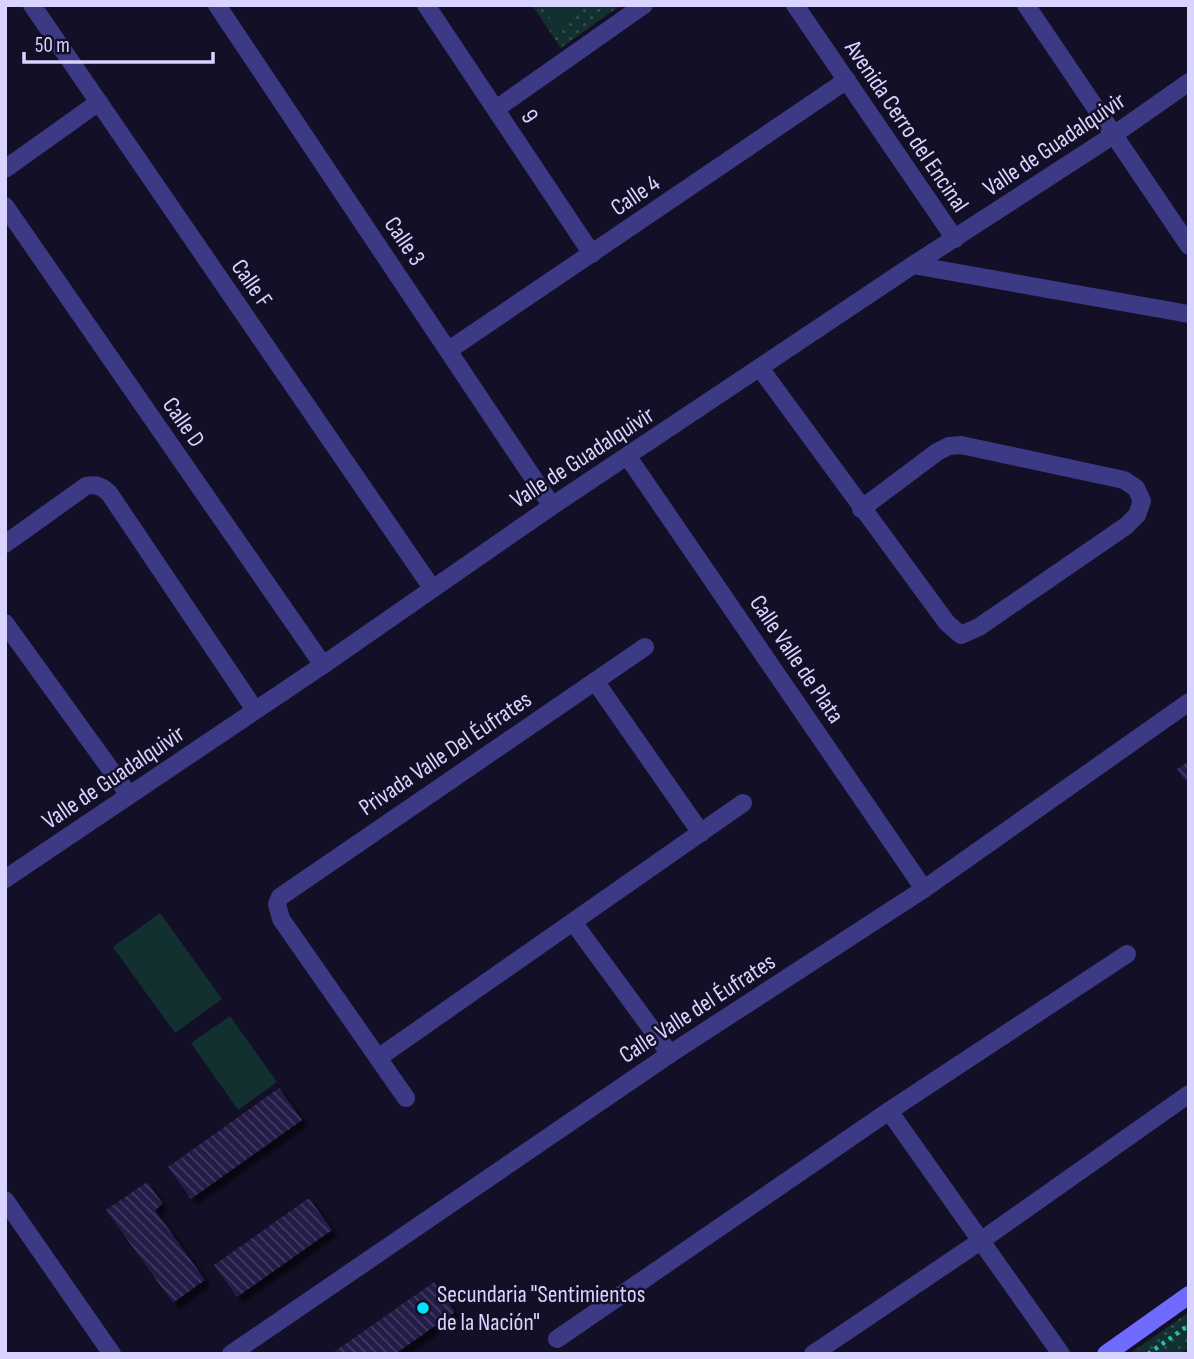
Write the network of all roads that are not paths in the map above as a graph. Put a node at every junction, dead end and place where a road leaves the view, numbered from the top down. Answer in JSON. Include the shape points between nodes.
{"nodes":[{"id":1,"x":32,"y":5,"type":"edge"},
{"id":2,"x":217,"y":5,"type":"edge"},
{"id":3,"x":426,"y":5,"type":"edge"},
{"id":4,"x":644,"y":5,"type":"edge"},
{"id":5,"x":795,"y":5,"type":"edge"},
{"id":6,"x":1026,"y":5,"type":"edge"},
{"id":7,"x":847,"y":80,"type":"junction"},
{"id":8,"x":1189,"y":82,"type":"edge"},
{"id":9,"x":99,"y":102,"type":"junction"},
{"id":10,"x":496,"y":109,"type":"junction"},
{"id":11,"x":1112,"y":136,"type":"junction"},
{"id":12,"x":5,"y":169,"type":"edge"},
{"id":13,"x":5,"y":206,"type":"edge"},
{"id":14,"x":955,"y":239,"type":"junction"},
{"id":15,"x":1189,"y":246,"type":"edge"},
{"id":16,"x":592,"y":254,"type":"junction"},
{"id":17,"x":914,"y":265,"type":"junction"},
{"id":18,"x":1189,"y":314,"type":"edge"},
{"id":19,"x":449,"y":350,"type":"junction"},
{"id":20,"x":760,"y":369,"type":"junction"},
{"id":21,"x":628,"y":457,"type":"junction"},
{"id":22,"x":552,"y":506,"type":"junction"},
{"id":23,"x":861,"y":509,"type":"junction"},
{"id":24,"x":5,"y":544,"type":"edge"},
{"id":25,"x":432,"y":588,"type":"junction"},
{"id":26,"x":5,"y":623,"type":"edge"},
{"id":27,"x":645,"y":647,"type":"dead end"},
{"id":28,"x":323,"y":665,"type":"junction"},
{"id":29,"x":595,"y":681,"type":"junction"},
{"id":30,"x":1189,"y":702,"type":"edge"},
{"id":31,"x":255,"y":710,"type":"junction"},
{"id":32,"x":129,"y":795,"type":"junction"},
{"id":33,"x":743,"y":803,"type":"dead end"},
{"id":34,"x":701,"y":833,"type":"junction"},
{"id":35,"x":5,"y":879,"type":"edge"},
{"id":36,"x":924,"y":889,"type":"junction"},
{"id":37,"x":573,"y":922,"type":"junction"},
{"id":38,"x":1127,"y":954,"type":"dead end"},
{"id":39,"x":670,"y":1054,"type":"junction"},
{"id":40,"x":378,"y":1058,"type":"junction"},
{"id":41,"x":1189,"y":1094,"type":"edge"},
{"id":42,"x":405,"y":1098,"type":"dead end"},
{"id":43,"x":889,"y":1111,"type":"junction"},
{"id":44,"x":5,"y":1200,"type":"edge"},
{"id":45,"x":982,"y":1240,"type":"junction"},
{"id":46,"x":1189,"y":1295,"type":"edge"},
{"id":47,"x":557,"y":1339,"type":"dead end"},
{"id":48,"x":112,"y":1354,"type":"edge"},
{"id":49,"x":231,"y":1354,"type":"edge"},
{"id":50,"x":813,"y":1354,"type":"edge"},
{"id":51,"x":1061,"y":1354,"type":"edge"},
{"id":52,"x":1106,"y":1354,"type":"edge"}],
"edges":[{"from":1,"to":9,"type":"street","name":"Calle F"},
{"from":2,"to":19,"type":"street","name":"Calle 3"},
{"from":3,"to":10,"type":"street","name":"9"},
{"from":4,"to":10,"type":"street"},
{"from":5,"to":7,"type":"street","name":"Avenida Cerro del Encinal"},
{"from":6,"to":11,"type":"street"},
{"from":7,"to":14,"type":"street","name":"Avenida Cerro del Encinal"},
{"from":7,"to":16,"type":"street","name":"Calle 4"},
{"from":8,"to":11,"type":"street","name":"Valle de Guadalquivir"},
{"from":9,"to":12,"type":"street"},
{"from":9,"to":25,"type":"street","name":"Calle F"},
{"from":10,"to":16,"type":"street","name":"9"},
{"from":11,"to":14,"type":"street","name":"Valle de Guadalquivir"},
{"from":11,"to":15,"type":"street"},
{"from":13,"to":28,"type":"street","name":"Calle D"},
{"from":14,"to":17,"type":"street","name":"Valle de Guadalquivir"},
{"from":16,"to":19,"type":"street","name":"Calle 4"},
{"from":17,"to":18,"type":"street"},
{"from":17,"to":20,"type":"street","name":"Valle de Guadalquivir"},
{"from":19,"to":22,"type":"street","name":"Calle 3"},
{"from":20,"to":21,"type":"street","name":"Valle de Guadalquivir"},
{"from":20,"to":23,"type":"street"},
{"from":21,"to":22,"type":"street","name":"Valle de Guadalquivir"},
{"from":21,"to":36,"type":"street","name":"Calle Valle de Plata"},
{"from":22,"to":25,"type":"street","name":"Valle de Guadalquivir"},
{"from":23,"to":23,"type":"street","via":[[947,623],[961,635],[1126,526],[1142,501],[1136,488],[1124,480],[961,445],[937,452]]},
{"from":24,"to":31,"type":"street","via":[[86,486],[95,485],[109,493]]},
{"from":25,"to":28,"type":"street","name":"Valle de Guadalquivir"},
{"from":26,"to":32,"type":"street"},
{"from":27,"to":29,"type":"street","name":"Privada Valle Del Éufrates"},
{"from":28,"to":31,"type":"street","name":"Valle de Guadalquivir"},
{"from":29,"to":34,"type":"street"},
{"from":29,"to":40,"type":"street","name":"Privada Valle Del Éufrates","via":[[286,892],[277,904],[281,919]]},
{"from":30,"to":36,"type":"street","name":"Calle Valle del Éufrates"},
{"from":31,"to":32,"type":"street","name":"Valle de Guadalquivir"},
{"from":32,"to":35,"type":"street","name":"Valle de Guadalquivir"},
{"from":33,"to":34,"type":"street"},
{"from":34,"to":37,"type":"street"},
{"from":36,"to":39,"type":"street","name":"Calle Valle del Éufrates"},
{"from":37,"to":39,"type":"street"},
{"from":37,"to":40,"type":"street"},
{"from":38,"to":43,"type":"street"},
{"from":39,"to":49,"type":"street","name":"Calle Valle del Éufrates"},
{"from":40,"to":42,"type":"street"},
{"from":41,"to":45,"type":"street"},
{"from":43,"to":45,"type":"street"},
{"from":43,"to":47,"type":"street"},
{"from":44,"to":48,"type":"street"},
{"from":45,"to":50,"type":"street"},
{"from":45,"to":51,"type":"street"},
{"from":46,"to":52,"type":"street"}]}
